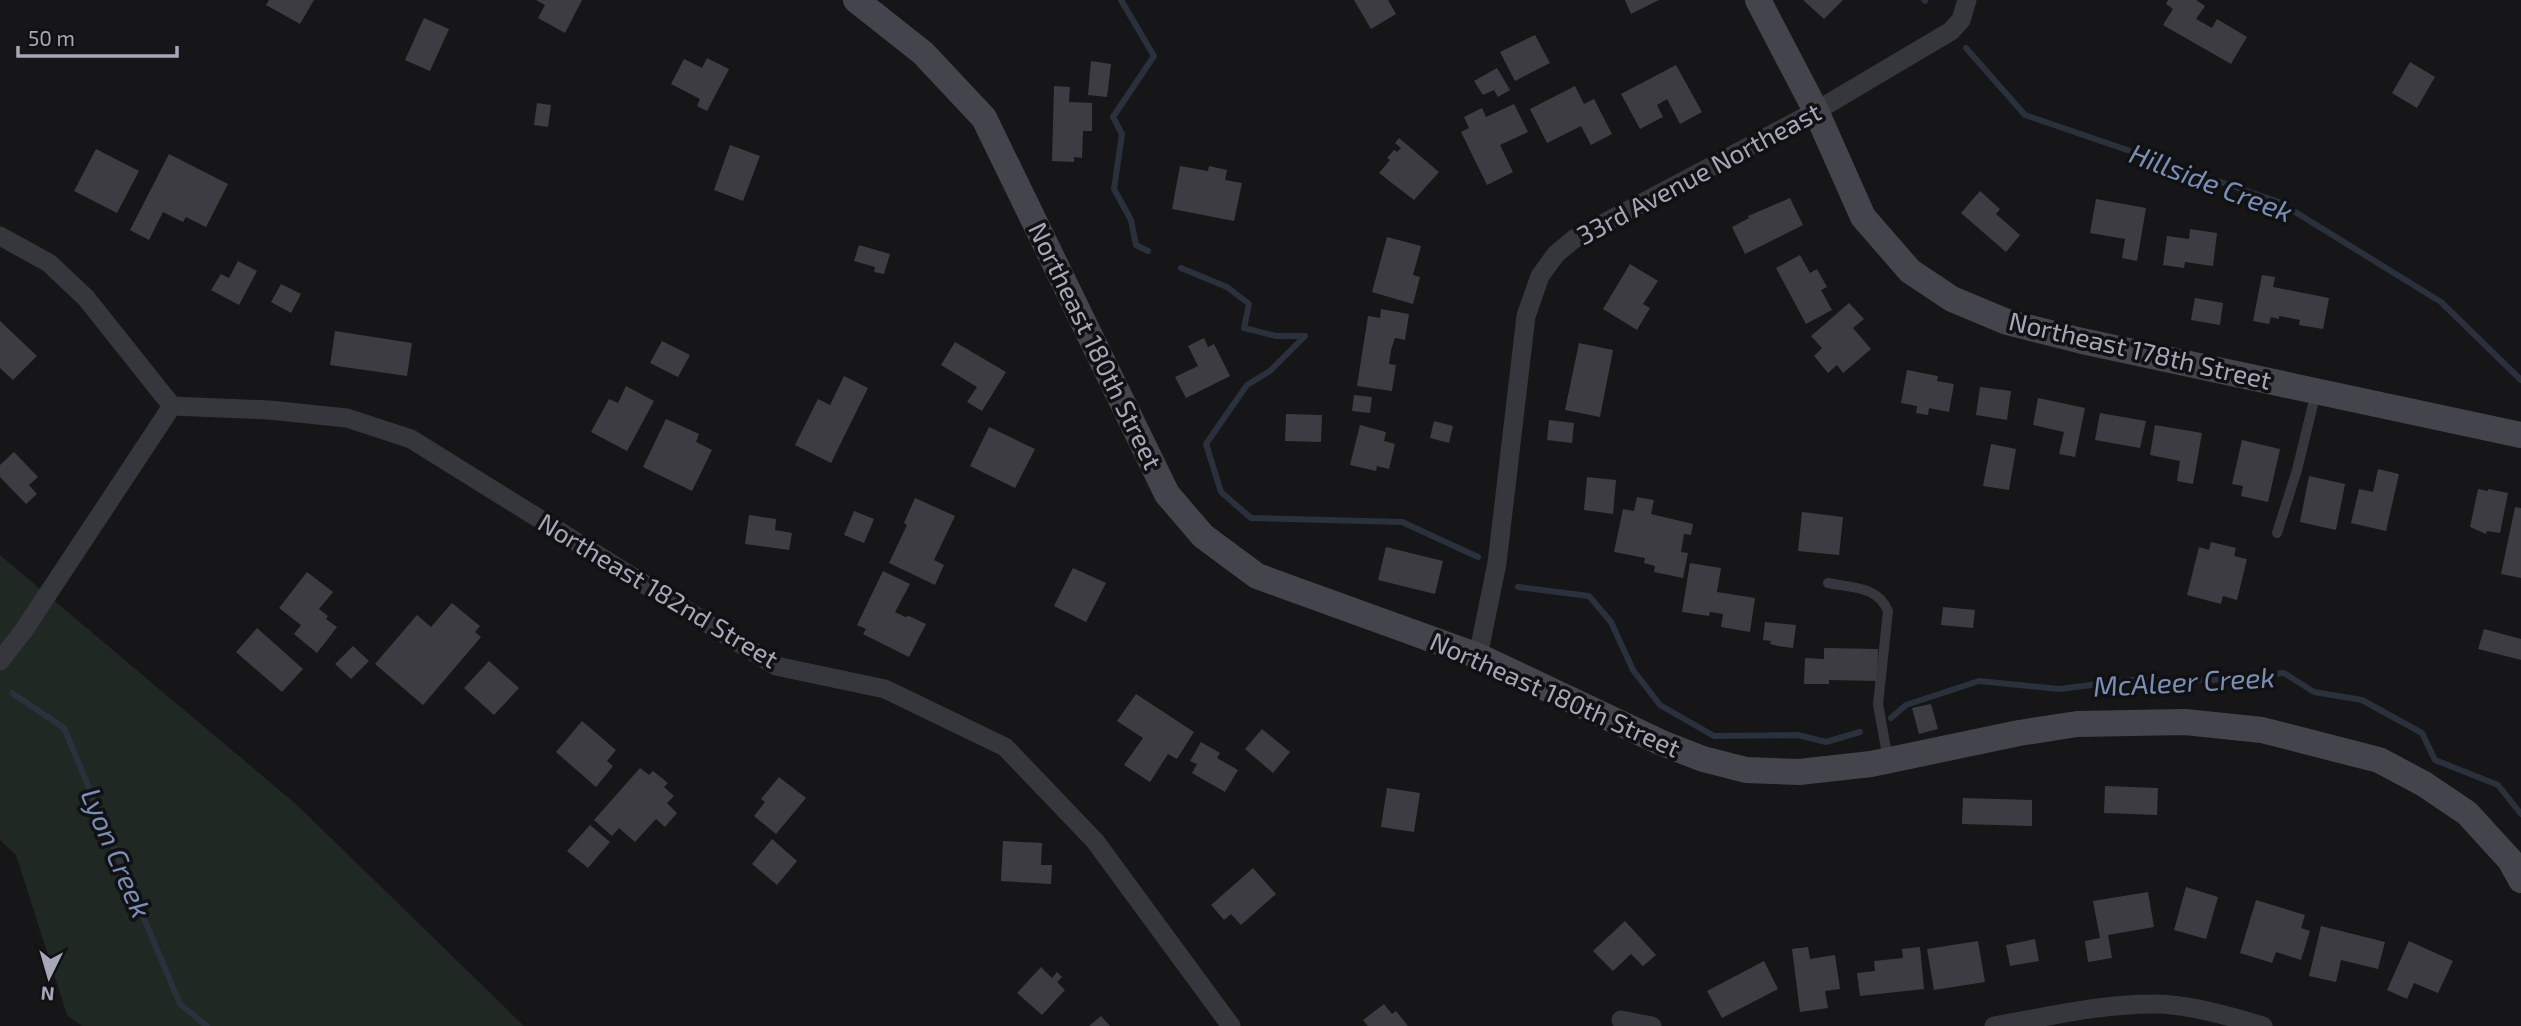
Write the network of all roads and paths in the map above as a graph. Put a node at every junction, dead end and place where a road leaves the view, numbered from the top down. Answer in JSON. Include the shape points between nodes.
{"nodes":[{"id":1,"x":856,"y":0,"type":"edge"},
{"id":2,"x":1758,"y":0,"type":"edge"},
{"id":3,"x":1967,"y":0,"type":"edge"},
{"id":4,"x":1816,"y":111,"type":"junction"},
{"id":5,"x":0,"y":236,"type":"edge"},
{"id":6,"x":2316,"y":391,"type":"junction"},
{"id":7,"x":172,"y":406,"type":"junction"},
{"id":8,"x":2521,"y":435,"type":"edge"},
{"id":9,"x":2277,"y":533,"type":"dead end"},
{"id":10,"x":1828,"y":583,"type":"dead end"},
{"id":11,"x":1478,"y":656,"type":"junction"},
{"id":12,"x":0,"y":661,"type":"edge"},
{"id":13,"x":1888,"y":761,"type":"junction"},
{"id":14,"x":2521,"y":880,"type":"edge"},
{"id":15,"x":1621,"y":1020,"type":"dead end"},
{"id":16,"x":1231,"y":1026,"type":"edge"},
{"id":17,"x":1652,"y":1026,"type":"edge"},
{"id":18,"x":1994,"y":1026,"type":"edge"},
{"id":19,"x":2263,"y":1026,"type":"edge"}],
"edges":[{"from":1,"to":11,"type":"street","name":"Northeast 180th Street","via":[[923,53],[984,118],[1167,494],[1203,536],[1257,576]]},
{"from":2,"to":4,"type":"street","name":"Northeast 178th Street"},
{"from":3,"to":4,"type":"street","name":"33rd Avenue Northeast","via":[[1961,20],[1951,31]]},
{"from":4,"to":6,"type":"street","name":"Northeast 178th Street","via":[[1863,216],[1910,271],[1952,299],[2007,322],[2069,338]]},
{"from":4,"to":11,"type":"street","name":"33rd Avenue Northeast","via":[[1574,239],[1540,276],[1526,316],[1497,563]]},
{"from":5,"to":7,"type":"street","via":[[50,262]]},
{"from":6,"to":8,"type":"street","name":"Northeast 178th Street"},
{"from":6,"to":9,"type":"lane"},
{"from":7,"to":12,"type":"street"},
{"from":7,"to":16,"type":"street","name":"Northeast 182nd Street","via":[[347,418],[411,439],[776,666],[885,689],[1005,747],[1095,841]]},
{"from":10,"to":13,"type":"lane","via":[[1875,593],[1888,611],[1878,704]]},
{"from":11,"to":13,"type":"street","name":"Northeast 180th Street","via":[[1703,760],[1746,770],[1799,772]]},
{"from":13,"to":14,"type":"street","name":"Northeast 180th Street","via":[[2077,724],[2185,722],[2262,730],[2379,760],[2424,784],[2467,813],[2510,860]]},
{"from":15,"to":17,"type":"street"},
{"from":18,"to":19,"type":"street","via":[[2155,1003],[2225,1014]]}]}
